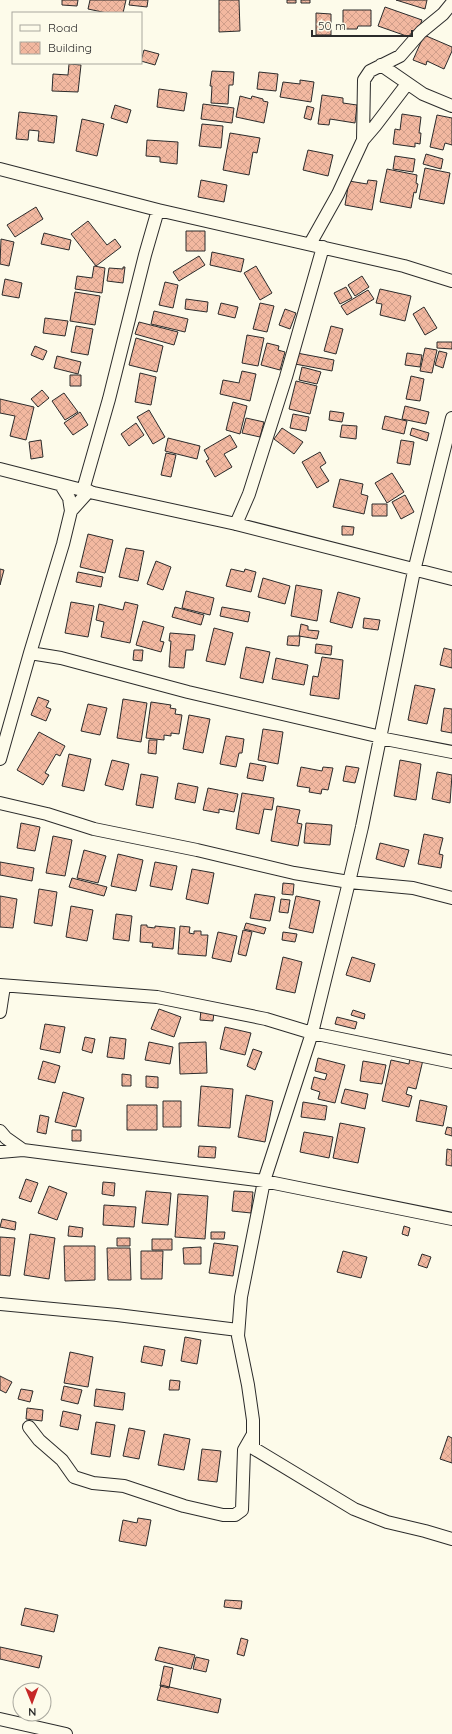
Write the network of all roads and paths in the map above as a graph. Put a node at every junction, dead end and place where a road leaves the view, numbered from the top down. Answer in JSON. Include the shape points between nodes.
{"nodes":[{"id":1,"x":452,"y":3,"type":"edge"},
{"id":2,"x":381,"y":65,"type":"junction"},
{"id":3,"x":407,"y":84,"type":"junction"},
{"id":4,"x":452,"y":106,"type":"edge"},
{"id":5,"x":363,"y":140,"type":"junction"},
{"id":6,"x":0,"y":169,"type":"edge"},
{"id":7,"x":158,"y":210,"type":"junction"},
{"id":8,"x":310,"y":244,"type":"junction"},
{"id":9,"x":323,"y":248,"type":"junction"},
{"id":10,"x":452,"y":281,"type":"edge"},
{"id":11,"x":452,"y":418,"type":"edge"},
{"id":12,"x":0,"y":469,"type":"edge"},
{"id":13,"x":62,"y":485,"type":"junction"},
{"id":14,"x":86,"y":491,"type":"junction"},
{"id":15,"x":71,"y":511,"type":"junction"},
{"id":16,"x":236,"y":524,"type":"junction"},
{"id":17,"x":414,"y":570,"type":"junction"},
{"id":18,"x":452,"y":579,"type":"edge"},
{"id":19,"x":30,"y":653,"type":"junction"},
{"id":20,"x":380,"y":737,"type":"junction"},
{"id":21,"x":452,"y":752,"type":"edge"},
{"id":22,"x":0,"y":759,"type":"edge"},
{"id":23,"x":0,"y":803,"type":"edge"},
{"id":24,"x":349,"y":882,"type":"junction"},
{"id":25,"x":452,"y":898,"type":"edge"},
{"id":26,"x":2,"y":985,"type":"edge"},
{"id":27,"x":0,"y":1012,"type":"edge"},
{"id":28,"x":312,"y":1034,"type":"junction"},
{"id":29,"x":452,"y":1062,"type":"edge"},
{"id":30,"x":0,"y":1131,"type":"edge"},
{"id":31,"x":22,"y":1150,"type":"junction"},
{"id":32,"x":0,"y":1152,"type":"edge"},
{"id":33,"x":264,"y":1181,"type":"junction"},
{"id":34,"x":452,"y":1219,"type":"edge"},
{"id":35,"x":0,"y":1304,"type":"edge"},
{"id":36,"x":238,"y":1330,"type":"junction"},
{"id":37,"x":29,"y":1427,"type":"dead end"},
{"id":38,"x":253,"y":1434,"type":"junction"},
{"id":39,"x":452,"y":1539,"type":"edge"},
{"id":40,"x":0,"y":1719,"type":"edge"},
{"id":41,"x":33,"y":1731,"type":"edge"},
{"id":42,"x":66,"y":1734,"type":"edge"}],
"edges":[{"from":1,"to":2,"type":"street","via":[[400,56]]},
{"from":2,"to":3,"type":"street"},
{"from":2,"to":5,"type":"street","via":[[370,71],[364,80]]},
{"from":3,"to":4,"type":"street"},
{"from":3,"to":5,"type":"street"},
{"from":5,"to":8,"type":"street","via":[[338,194]]},
{"from":6,"to":7,"type":"street"},
{"from":7,"to":8,"type":"street"},
{"from":7,"to":14,"type":"street"},
{"from":8,"to":9,"type":"street"},
{"from":9,"to":10,"type":"street","via":[[404,266]]},
{"from":9,"to":16,"type":"street","via":[[252,487]]},
{"from":11,"to":17,"type":"street"},
{"from":12,"to":13,"type":"street"},
{"from":13,"to":14,"type":"street"},
{"from":13,"to":15,"type":"street","via":[[69,498]]},
{"from":14,"to":15,"type":"street"},
{"from":14,"to":16,"type":"street"},
{"from":15,"to":19,"type":"street"},
{"from":16,"to":17,"type":"street"},
{"from":17,"to":18,"type":"street"},
{"from":17,"to":20,"type":"street"},
{"from":19,"to":20,"type":"street","via":[[62,658],[188,692]]},
{"from":19,"to":22,"type":"street"},
{"from":20,"to":21,"type":"street"},
{"from":20,"to":24,"type":"street"},
{"from":23,"to":24,"type":"street","via":[[94,829],[294,873]]},
{"from":24,"to":25,"type":"street","via":[[413,888]]},
{"from":24,"to":28,"type":"street"},
{"from":26,"to":27,"type":"street"},
{"from":26,"to":28,"type":"street","via":[[157,997],[251,1016]]},
{"from":28,"to":29,"type":"street"},
{"from":28,"to":33,"type":"street"},
{"from":30,"to":31,"type":"street"},
{"from":31,"to":32,"type":"street"},
{"from":31,"to":33,"type":"street"},
{"from":33,"to":34,"type":"street"},
{"from":33,"to":36,"type":"street","via":[[241,1297]]},
{"from":35,"to":36,"type":"street"},
{"from":36,"to":38,"type":"street","via":[[248,1385]]},
{"from":37,"to":38,"type":"street","via":[[39,1440],[62,1460],[74,1477],[93,1483],[124,1486],[184,1506],[223,1515],[236,1515],[242,1510],[244,1450]]},
{"from":38,"to":39,"type":"street","via":[[253,1448],[354,1509],[387,1522]]},
{"from":40,"to":41,"type":"street"},
{"from":41,"to":42,"type":"street"}]}
